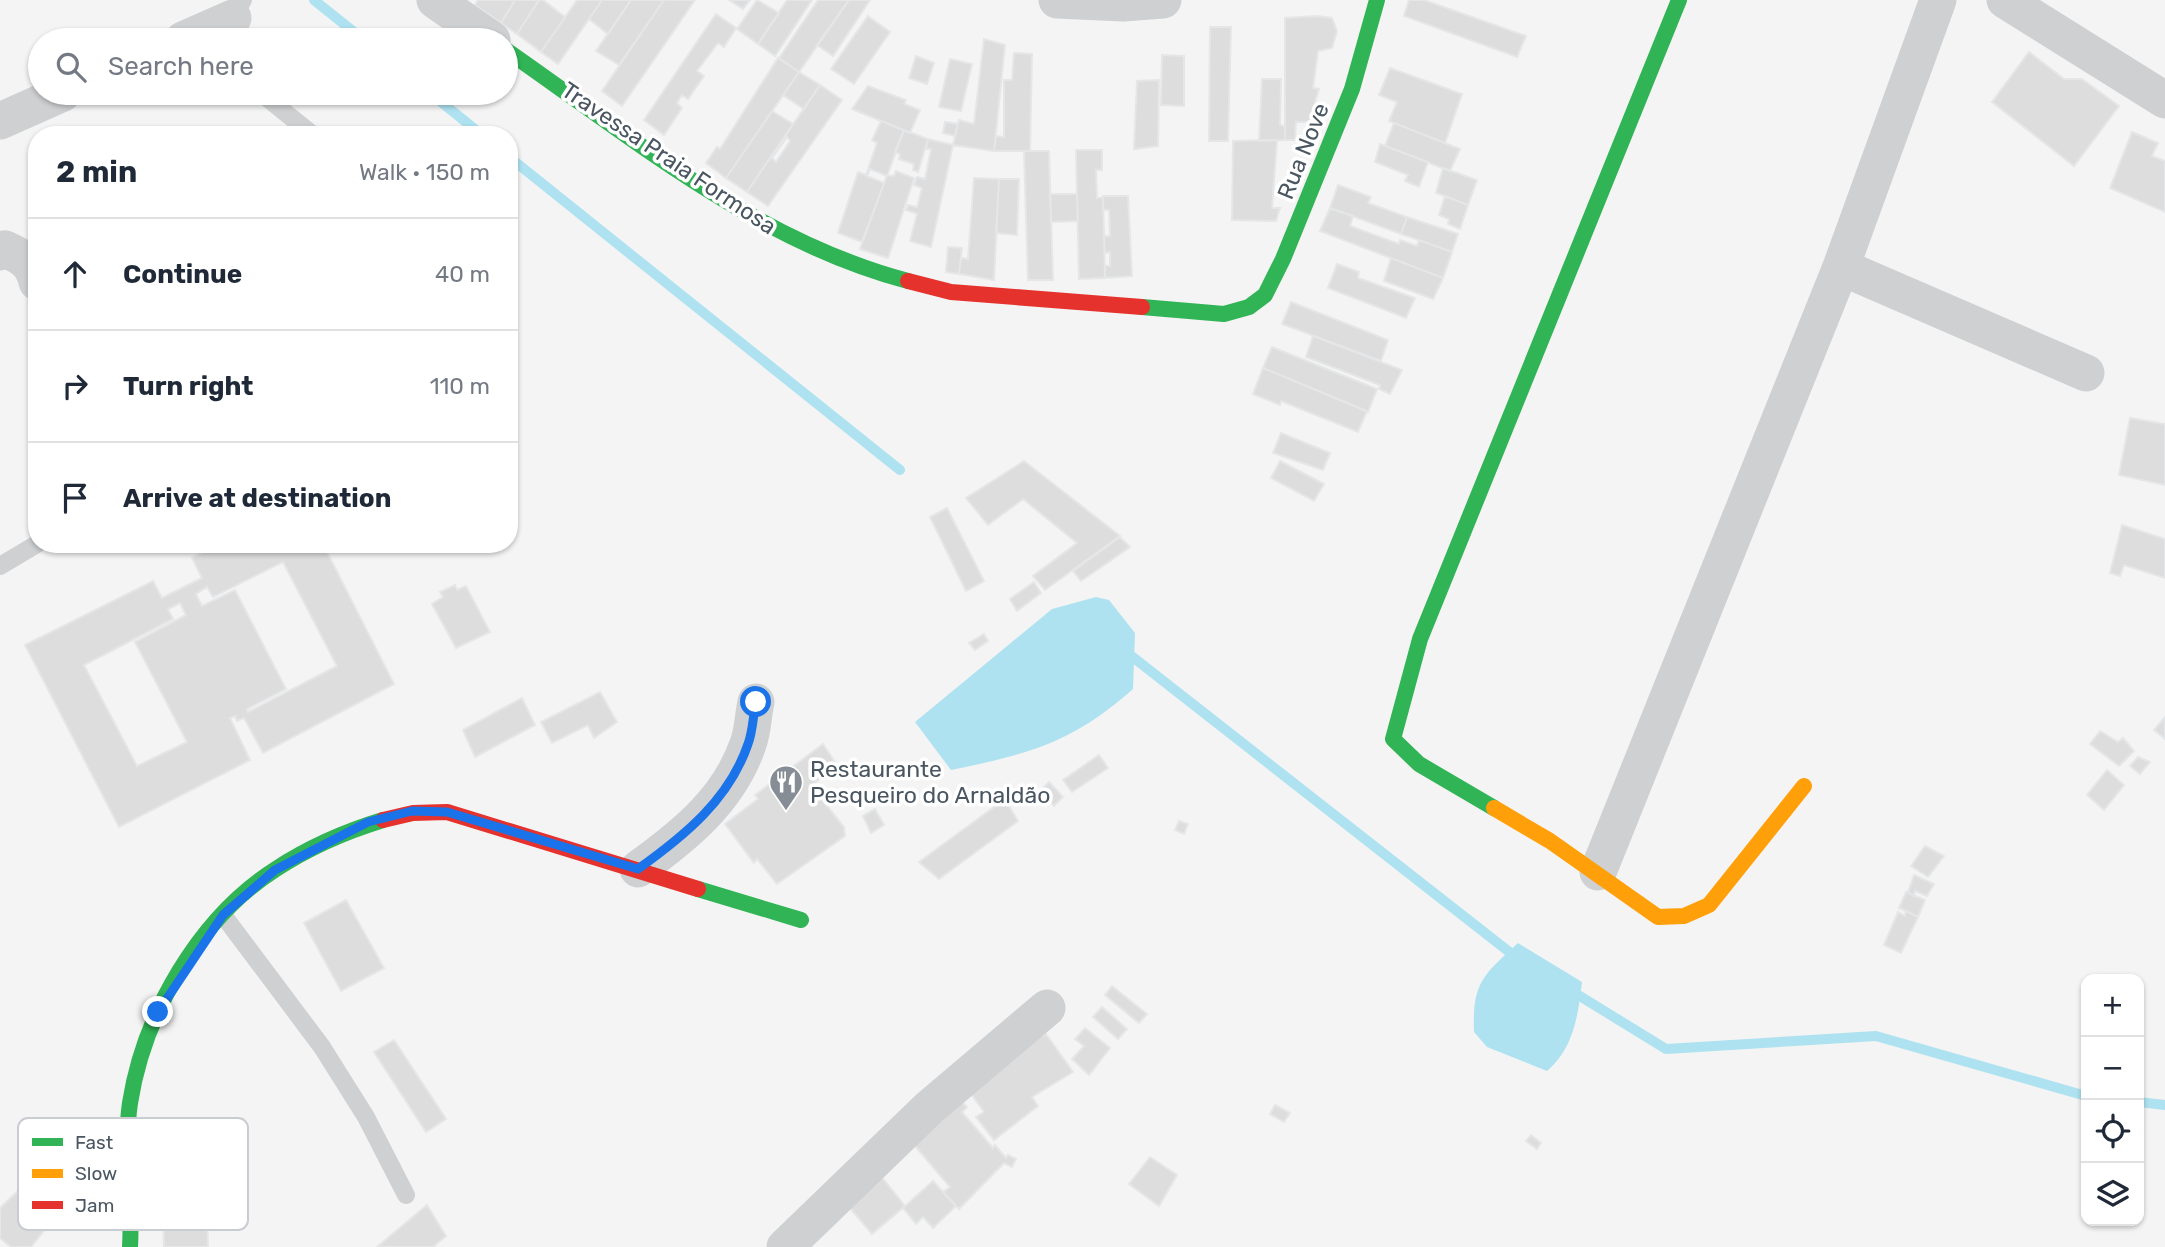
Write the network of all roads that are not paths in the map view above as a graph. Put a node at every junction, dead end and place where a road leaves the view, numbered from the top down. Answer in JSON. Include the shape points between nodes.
{"nodes":[{"id":1,"x":435,"y":0,"type":"edge"},
{"id":2,"x":1057,"y":0,"type":"edge"},
{"id":3,"x":1163,"y":0,"type":"edge"},
{"id":4,"x":1375,"y":0,"type":"edge"},
{"id":5,"x":1679,"y":0,"type":"edge"},
{"id":6,"x":1938,"y":0,"type":"edge"},
{"id":7,"x":2006,"y":0,"type":"edge"},
{"id":8,"x":235,"y":19,"type":"edge"},
{"id":9,"x":213,"y":28,"type":"edge"},
{"id":10,"x":475,"y":28,"type":"edge"},
{"id":11,"x":518,"y":58,"type":"edge"},
{"id":12,"x":2165,"y":100,"type":"edge"},
{"id":13,"x":36,"y":105,"type":"edge"},
{"id":14,"x":276,"y":105,"type":"edge"},
{"id":15,"x":0,"y":121,"type":"edge"},
{"id":16,"x":302,"y":126,"type":"edge"},
{"id":17,"x":0,"y":251,"type":"edge"},
{"id":18,"x":28,"y":262,"type":"edge"},
{"id":19,"x":1841,"y":267,"type":"junction"},
{"id":20,"x":1249,"y":307,"type":"joint"},
{"id":21,"x":2086,"y":373,"type":"dead end"},
{"id":22,"x":28,"y":549,"type":"edge"},
{"id":23,"x":0,"y":566,"type":"edge"},
{"id":24,"x":756,"y":702,"type":"dead end"},
{"id":25,"x":1804,"y":786,"type":"dead end"},
{"id":26,"x":638,"y":869,"type":"junction"},
{"id":27,"x":1598,"y":872,"type":"junction"},
{"id":28,"x":223,"y":915,"type":"junction"},
{"id":29,"x":801,"y":919,"type":"dead end"},
{"id":30,"x":1047,"y":1008,"type":"dead end"},
{"id":31,"x":130,"y":1118,"type":"edge"},
{"id":32,"x":406,"y":1195,"type":"dead end"},
{"id":33,"x":785,"y":1247,"type":"edge"}],
"edges":[{"from":1,"to":10,"type":"street"},
{"from":2,"to":3,"type":"street"},
{"from":4,"to":20,"type":"street","name":"Rua Nove","via":[[1352,89],[1283,259],[1265,295]]},
{"from":5,"to":27,"type":"street","via":[[1420,639],[1393,739],[1419,764]]},
{"from":6,"to":19,"type":"street"},
{"from":7,"to":12,"type":"street"},
{"from":8,"to":9,"type":"street"},
{"from":11,"to":20,"type":"street","name":"Travessa Praia Formosa","via":[[742,212],[803,245],[870,271],[951,292],[1224,314]]},
{"from":13,"to":15,"type":"street"},
{"from":14,"to":16,"type":"lane"},
{"from":17,"to":18,"type":"street","via":[[5,249]]},
{"from":19,"to":21,"type":"street"},
{"from":19,"to":27,"type":"street"},
{"from":22,"to":23,"type":"lane"},
{"from":24,"to":26,"type":"street","via":[[748,743],[733,777],[707,812]]},
{"from":25,"to":27,"type":"street","via":[[1709,905],[1684,916],[1658,917]]},
{"from":26,"to":28,"type":"street","via":[[447,812],[412,811],[368,822],[275,870]]},
{"from":26,"to":29,"type":"street"},
{"from":28,"to":31,"type":"street","via":[[158,1012],[142,1052]]},
{"from":28,"to":32,"type":"lane","via":[[322,1046]]},
{"from":30,"to":33,"type":"street","via":[[929,1108]]}]}
